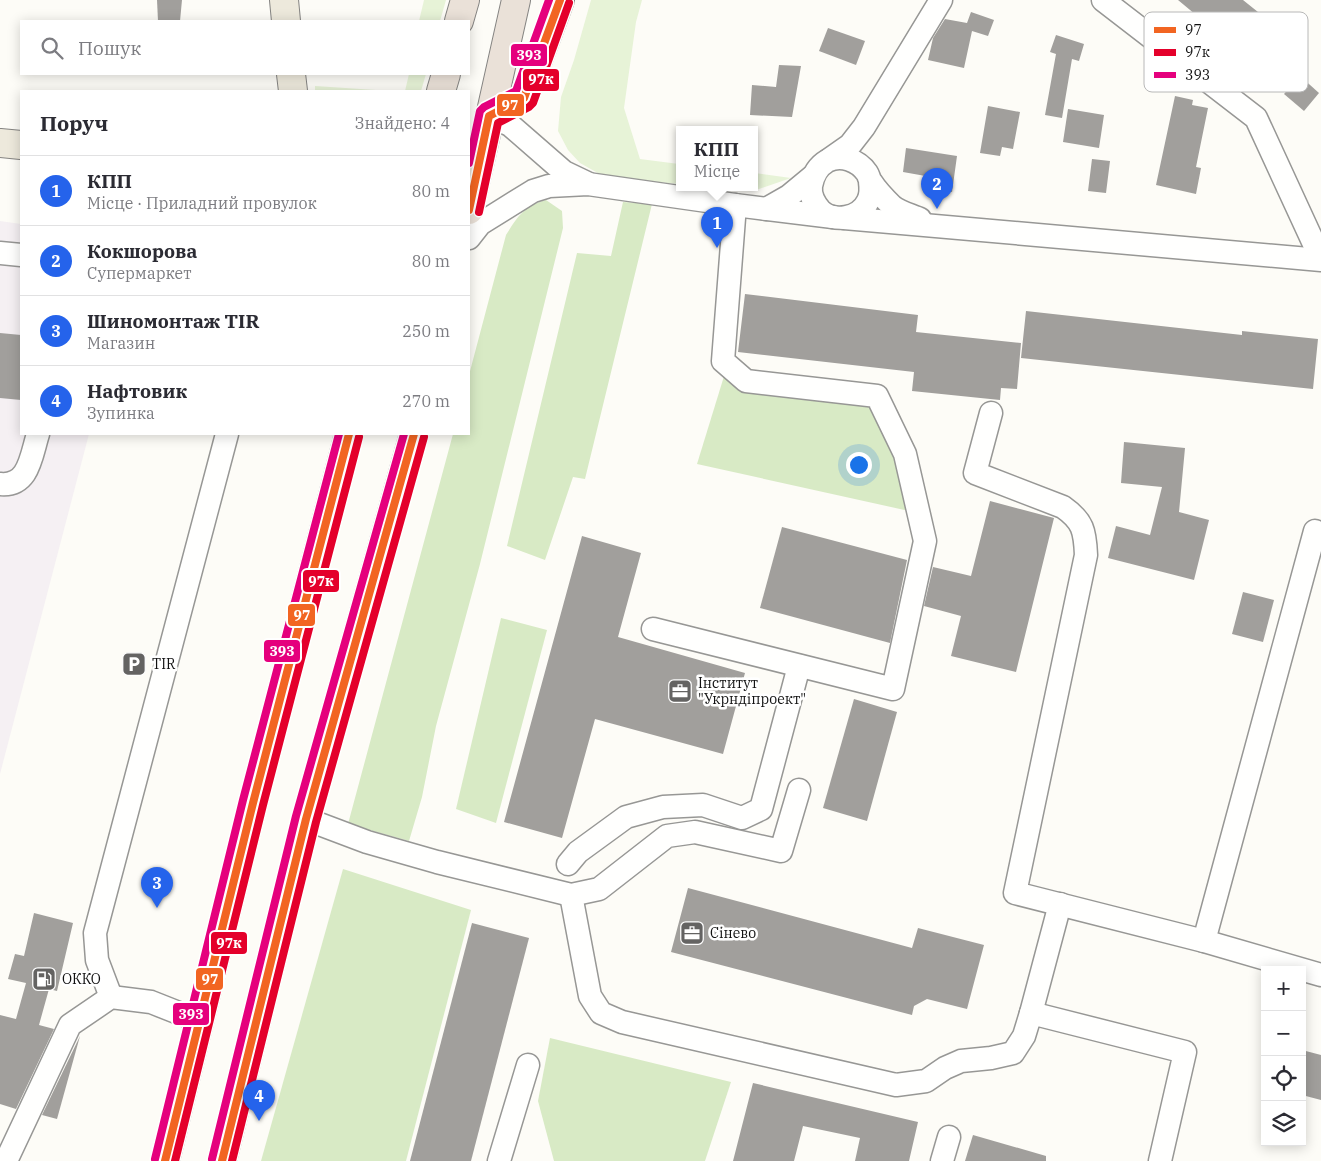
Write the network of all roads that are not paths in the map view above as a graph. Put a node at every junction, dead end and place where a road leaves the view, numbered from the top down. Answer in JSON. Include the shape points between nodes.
{"nodes":[{"id":1,"x":284,"y":0,"type":"edge"},
{"id":2,"x":465,"y":0,"type":"edge"},
{"id":3,"x":516,"y":0,"type":"edge"},
{"id":4,"x":560,"y":0,"type":"edge"},
{"id":5,"x":941,"y":0,"type":"edge"},
{"id":6,"x":1103,"y":0,"type":"edge"},
{"id":7,"x":286,"y":20,"type":"edge"},
{"id":8,"x":460,"y":20,"type":"edge"},
{"id":9,"x":1144,"y":32,"type":"edge"},
{"id":10,"x":291,"y":75,"type":"edge"},
{"id":11,"x":446,"y":75,"type":"edge"},
{"id":12,"x":293,"y":90,"type":"edge"},
{"id":13,"x":441,"y":90,"type":"edge"},
{"id":14,"x":1222,"y":92,"type":"edge"},
{"id":15,"x":489,"y":116,"type":"junction"},
{"id":16,"x":864,"y":127,"type":"junction"},
{"id":17,"x":0,"y":143,"type":"edge"},
{"id":18,"x":20,"y":145,"type":"edge"},
{"id":19,"x":830,"y":160,"type":"junction"},
{"id":20,"x":812,"y":177,"type":"junction"},
{"id":21,"x":869,"y":178,"type":"junction"},
{"id":22,"x":588,"y":184,"type":"junction"},
{"id":23,"x":470,"y":205,"type":"edge"},
{"id":24,"x":735,"y":206,"type":"junction"},
{"id":25,"x":766,"y":209,"type":"junction"},
{"id":26,"x":838,"y":218,"type":"junction"},
{"id":27,"x":934,"y":226,"type":"junction"},
{"id":28,"x":470,"y":237,"type":"edge"},
{"id":29,"x":0,"y":253,"type":"edge"},
{"id":30,"x":20,"y":255,"type":"edge"},
{"id":31,"x":1321,"y":259,"type":"edge"},
{"id":32,"x":991,"y":413,"type":"dead end"},
{"id":33,"x":38,"y":435,"type":"edge"},
{"id":34,"x":227,"y":435,"type":"edge"},
{"id":35,"x":349,"y":435,"type":"edge"},
{"id":36,"x":414,"y":435,"type":"edge"},
{"id":37,"x":0,"y":484,"type":"edge"},
{"id":38,"x":1315,"y":531,"type":"dead end"},
{"id":39,"x":653,"y":629,"type":"dead end"},
{"id":40,"x":799,"y":666,"type":"junction"},
{"id":41,"x":799,"y":790,"type":"dead end"},
{"id":42,"x":306,"y":819,"type":"junction"},
{"id":43,"x":568,"y":864,"type":"dead end"},
{"id":44,"x":571,"y":895,"type":"junction"},
{"id":45,"x":1060,"y":904,"type":"junction"},
{"id":46,"x":1204,"y":942,"type":"junction"},
{"id":47,"x":1321,"y":975,"type":"edge"},
{"id":48,"x":111,"y":998,"type":"junction"},
{"id":49,"x":1031,"y":1013,"type":"junction"},
{"id":50,"x":199,"y":1021,"type":"junction"},
{"id":51,"x":528,"y":1065,"type":"dead end"},
{"id":52,"x":948,"y":1136,"type":"dead end"},
{"id":53,"x":6,"y":1161,"type":"edge"},
{"id":54,"x":165,"y":1161,"type":"edge"},
{"id":55,"x":222,"y":1161,"type":"edge"},
{"id":56,"x":499,"y":1161,"type":"edge"},
{"id":57,"x":942,"y":1161,"type":"edge"},
{"id":58,"x":1160,"y":1161,"type":"edge"}],
"edges":[{"from":1,"to":7,"type":"main road"},
{"from":2,"to":8,"type":"highway"},
{"from":3,"to":15,"type":"highway"},
{"from":4,"to":15,"type":"main road","via":[[524,98]]},
{"from":5,"to":16,"type":"street"},
{"from":6,"to":9,"type":"street"},
{"from":10,"to":12,"type":"main road"},
{"from":11,"to":13,"type":"highway"},
{"from":14,"to":31,"type":"street","via":[[1256,118]]},
{"from":15,"to":22,"type":"street","via":[[510,125],[564,172]]},
{"from":15,"to":23,"type":"highway"},
{"from":16,"to":19,"type":"street","via":[[850,145]]},
{"from":16,"to":21,"type":"street","via":[[862,150]]},
{"from":17,"to":18,"type":"main road"},
{"from":19,"to":20,"type":"street"},
{"from":19,"to":21,"type":"street","via":[[845,158],[858,163]]},
{"from":20,"to":25,"type":"street"},
{"from":20,"to":26,"type":"street","via":[[814,201],[822,211]]},
{"from":21,"to":26,"type":"street","via":[[871,192],[865,206],[854,216]]},
{"from":21,"to":27,"type":"street","via":[[894,207]]},
{"from":22,"to":24,"type":"street"},
{"from":22,"to":28,"type":"street","via":[[549,186],[533,191],[480,224]]},
{"from":24,"to":25,"type":"street"},
{"from":24,"to":40,"type":"street","via":[[723,361],[746,381],[877,396],[905,454],[925,541],[893,689]]},
{"from":25,"to":26,"type":"street"},
{"from":26,"to":27,"type":"street"},
{"from":27,"to":31,"type":"street"},
{"from":29,"to":30,"type":"street"},
{"from":32,"to":45,"type":"street","via":[[975,473],[1063,507],[1082,525],[1086,538],[1086,555],[1016,893]]},
{"from":33,"to":37,"type":"street","via":[[22,479],[9,485]]},
{"from":34,"to":48,"type":"street","via":[[95,933],[97,960]]},
{"from":35,"to":50,"type":"highway"},
{"from":36,"to":42,"type":"highway"},
{"from":38,"to":46,"type":"street"},
{"from":39,"to":40,"type":"street"},
{"from":40,"to":43,"type":"street","via":[[761,809],[742,818],[703,805],[663,806],[626,817],[578,852]]},
{"from":41,"to":44,"type":"street","via":[[782,851],[695,832],[667,836],[599,889]]},
{"from":42,"to":44,"type":"street","via":[[367,842],[429,860]]},
{"from":42,"to":55,"type":"highway"},
{"from":44,"to":49,"type":"street","via":[[590,996],[601,1013],[622,1022],[896,1085],[926,1081],[961,1061],[1013,1053],[1024,1036]]},
{"from":45,"to":46,"type":"street"},
{"from":45,"to":49,"type":"street"},
{"from":46,"to":47,"type":"street"},
{"from":48,"to":50,"type":"street","via":[[151,1002]]},
{"from":48,"to":53,"type":"street","via":[[70,1025]]},
{"from":49,"to":58,"type":"street","via":[[1185,1052]]},
{"from":50,"to":54,"type":"highway"},
{"from":51,"to":56,"type":"street"},
{"from":52,"to":57,"type":"street"}]}
